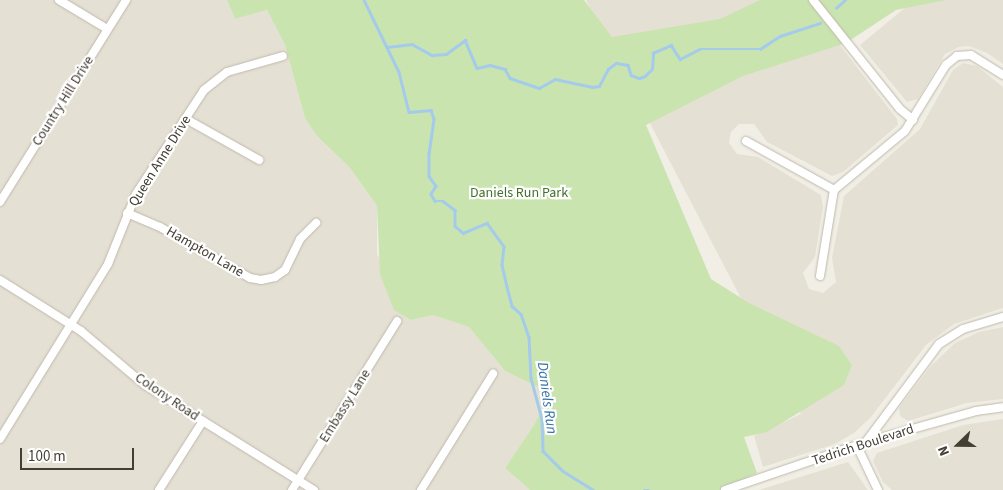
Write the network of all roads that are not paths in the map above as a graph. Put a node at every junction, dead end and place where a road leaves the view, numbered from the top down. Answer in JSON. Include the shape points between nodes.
{"nodes":[{"id":1,"x":59,"y":0,"type":"edge"},
{"id":2,"x":126,"y":0,"type":"edge"},
{"id":3,"x":813,"y":0,"type":"edge"},
{"id":4,"x":107,"y":29,"type":"junction"},
{"id":5,"x":283,"y":56,"type":"dead end"},
{"id":6,"x":1003,"y":76,"type":"edge"},
{"id":7,"x":186,"y":119,"type":"junction"},
{"id":8,"x":913,"y":120,"type":"junction"},
{"id":9,"x":746,"y":142,"type":"dead end"},
{"id":10,"x":259,"y":160,"type":"dead end"},
{"id":11,"x":834,"y":190,"type":"junction"},
{"id":12,"x":0,"y":202,"type":"edge"},
{"id":13,"x":127,"y":213,"type":"junction"},
{"id":14,"x":316,"y":223,"type":"dead end"},
{"id":15,"x":820,"y":276,"type":"dead end"},
{"id":16,"x":0,"y":280,"type":"edge"},
{"id":17,"x":1003,"y":317,"type":"edge"},
{"id":18,"x":397,"y":321,"type":"dead end"},
{"id":19,"x":71,"y":325,"type":"junction"},
{"id":20,"x":493,"y":374,"type":"dead end"},
{"id":21,"x":1003,"y":407,"type":"edge"},
{"id":22,"x":202,"y":421,"type":"junction"},
{"id":23,"x":0,"y":439,"type":"edge"},
{"id":24,"x":866,"y":442,"type":"junction"},
{"id":25,"x":858,"y":446,"type":"junction"},
{"id":26,"x":298,"y":480,"type":"junction"},
{"id":27,"x":159,"y":490,"type":"edge"},
{"id":28,"x":292,"y":490,"type":"edge"},
{"id":29,"x":314,"y":490,"type":"edge"},
{"id":30,"x":421,"y":490,"type":"edge"},
{"id":31,"x":725,"y":490,"type":"edge"},
{"id":32,"x":878,"y":490,"type":"edge"}],
"edges":[{"from":1,"to":4,"type":"street"},
{"from":2,"to":4,"type":"street","name":"Country Hill Drive"},
{"from":3,"to":8,"type":"street","via":[[900,109]]},
{"from":4,"to":12,"type":"street","name":"Country Hill Drive"},
{"from":5,"to":7,"type":"street","name":"Queen Anne Drive","via":[[219,77],[204,90]]},
{"from":6,"to":8,"type":"street","via":[[979,57],[957,56],[946,65]]},
{"from":7,"to":10,"type":"street"},
{"from":7,"to":13,"type":"street","name":"Queen Anne Drive","via":[[140,187]]},
{"from":8,"to":11,"type":"street","via":[[890,144]]},
{"from":9,"to":11,"type":"street"},
{"from":11,"to":15,"type":"street"},
{"from":13,"to":14,"type":"street","name":"Hampton Lane","via":[[160,227],[250,278],[261,280],[275,277],[285,270],[300,239]]},
{"from":13,"to":19,"type":"street","name":"Queen Anne Drive","via":[[108,264]]},
{"from":16,"to":19,"type":"street","name":"Colony Road"},
{"from":17,"to":24,"type":"street","via":[[963,328],[939,344]]},
{"from":18,"to":26,"type":"street","name":"Embassy Lane"},
{"from":19,"to":22,"type":"street","name":"Colony Road","via":[[104,347],[145,385]]},
{"from":19,"to":23,"type":"street","name":"Queen Anne Drive"},
{"from":20,"to":30,"type":"street"},
{"from":21,"to":24,"type":"street","name":"Tedrich Boulevard","via":[[976,411]]},
{"from":22,"to":26,"type":"street","name":"Colony Road"},
{"from":22,"to":27,"type":"street"},
{"from":24,"to":25,"type":"street","name":"Tedrich Boulevard"},
{"from":25,"to":31,"type":"street","name":"Tedrich Boulevard"},
{"from":25,"to":32,"type":"street"},
{"from":26,"to":28,"type":"street","name":"Embassy Lane"},
{"from":26,"to":29,"type":"street","name":"Colony Road"}]}
